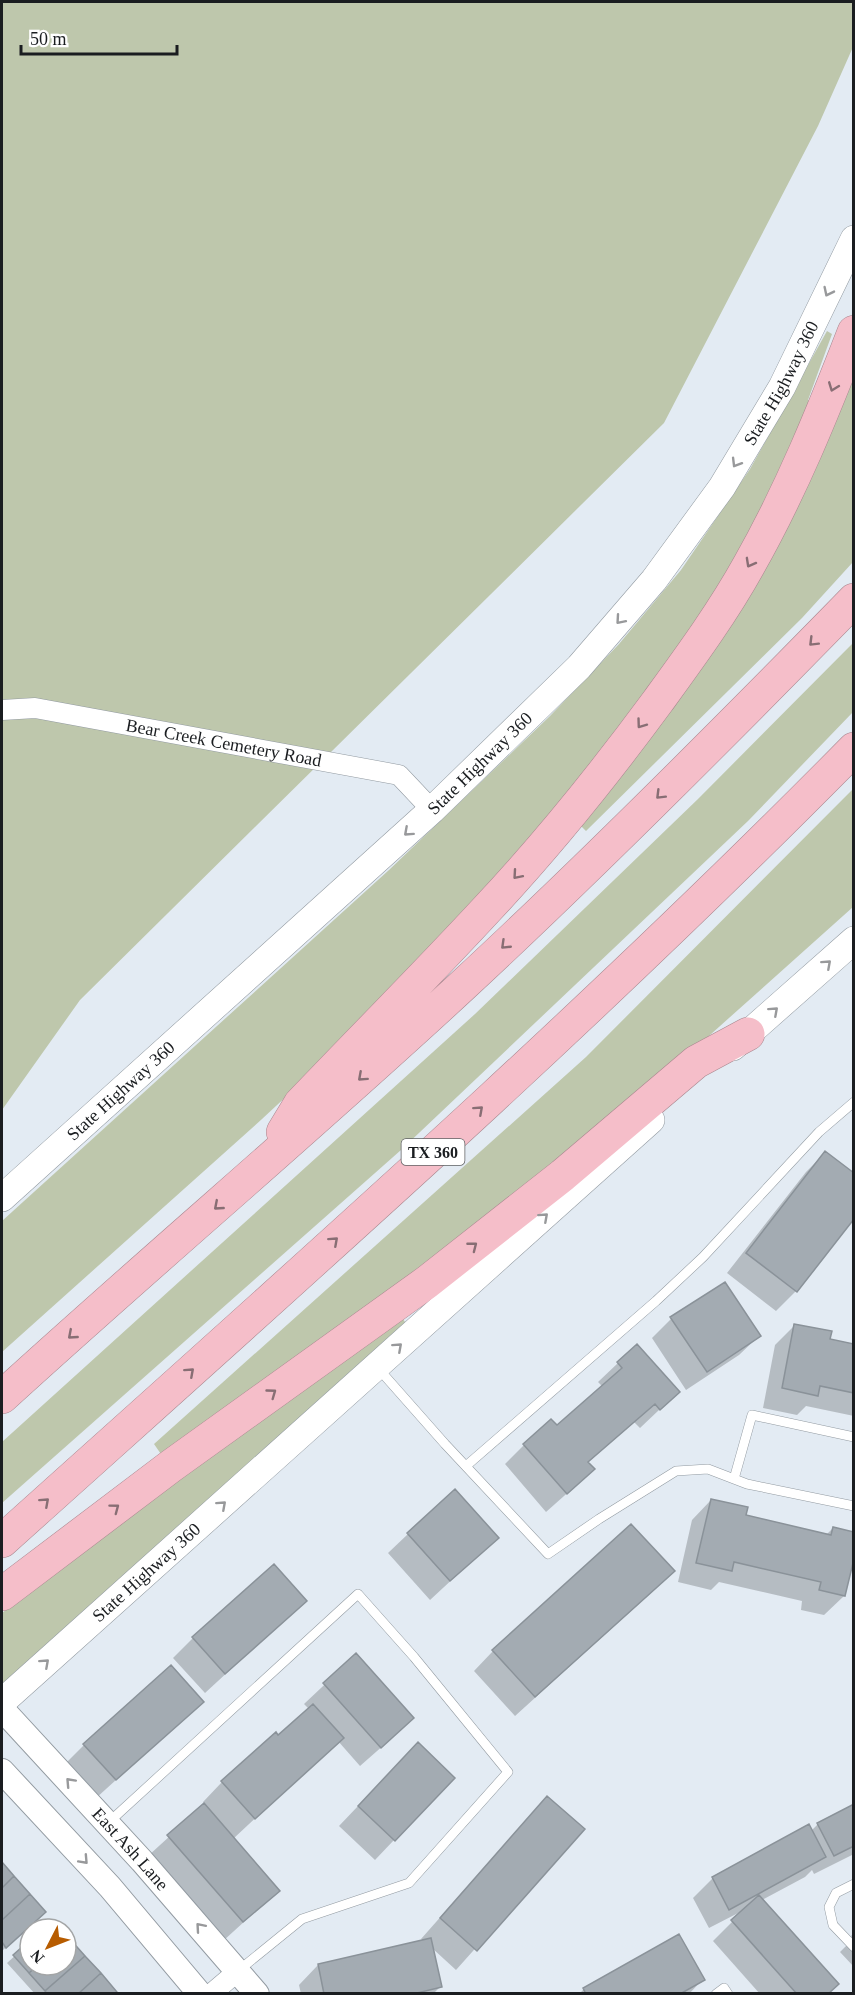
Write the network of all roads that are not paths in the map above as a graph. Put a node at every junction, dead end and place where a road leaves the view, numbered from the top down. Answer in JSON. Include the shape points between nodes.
{"nodes":[{"id":1,"x":854,"y":239,"type":"edge"},
{"id":2,"x":854,"y":332,"type":"edge"},
{"id":3,"x":854,"y":600,"type":"edge"},
{"id":4,"x":2,"y":710,"type":"edge"},
{"id":5,"x":854,"y":749,"type":"edge"},
{"id":6,"x":432,"y":810,"type":"junction"},
{"id":7,"x":854,"y":940,"type":"edge"},
{"id":8,"x":748,"y":1034,"type":"junction"},
{"id":9,"x":854,"y":1102,"type":"edge"},
{"id":10,"x":262,"y":1167,"type":"junction"},
{"id":11,"x":2,"y":1198,"type":"edge"},
{"id":12,"x":377,"y":1366,"type":"junction"},
{"id":13,"x":2,"y":1397,"type":"edge"},
{"id":14,"x":854,"y":1437,"type":"edge"},
{"id":15,"x":466,"y":1466,"type":"junction"},
{"id":16,"x":734,"y":1479,"type":"junction"},
{"id":17,"x":854,"y":1506,"type":"edge"},
{"id":18,"x":2,"y":1542,"type":"edge"},
{"id":19,"x":2,"y":1594,"type":"edge"},
{"id":20,"x":2,"y":1702,"type":"edge"},
{"id":21,"x":2,"y":1709,"type":"edge"},
{"id":22,"x":2,"y":1771,"type":"edge"},
{"id":23,"x":108,"y":1823,"type":"junction"},
{"id":24,"x":854,"y":1884,"type":"edge"},
{"id":25,"x":854,"y":1947,"type":"edge"},
{"id":26,"x":238,"y":1971,"type":"junction"},
{"id":27,"x":200,"y":1994,"type":"edge"},
{"id":28,"x":212,"y":1994,"type":"edge"},
{"id":29,"x":257,"y":1994,"type":"edge"},
{"id":30,"x":716,"y":1994,"type":"edge"},
{"id":31,"x":728,"y":1994,"type":"edge"}],
"edges":[{"from":1,"to":6,"type":"main road","name":"State Highway 360","one_way":true,"via":[[782,387],[722,487],[654,580],[579,667]]},
{"from":2,"to":10,"type":"highway","one_way":true,"via":[[789,487],[749,566],[695,650],[569,815],[488,908],[300,1104]]},
{"from":3,"to":10,"type":"highway","one_way":true,"via":[[602,852],[462,986]]},
{"from":4,"to":6,"type":"street","name":"Bear Creek Cemetery Road","via":[[35,708],[399,775]]},
{"from":18,"to":5,"type":"highway","number":"TX 360","one_way":true,"via":[[534,1060]]},
{"from":6,"to":11,"type":"main road","name":"State Highway 360","one_way":true},
{"from":8,"to":7,"type":"main road","name":"State Highway 360","one_way":true},
{"from":12,"to":8,"type":"main road","name":"State Highway 360","one_way":true},
{"from":19,"to":8,"type":"highway","one_way":true,"via":[[171,1466],[427,1282],[696,1062]]},
{"from":9,"to":15,"type":"lane","via":[[819,1132],[703,1257]]},
{"from":10,"to":13,"type":"highway","one_way":true},
{"from":12,"to":15,"type":"lane"},
{"from":20,"to":12,"type":"main road","name":"State Highway 360","one_way":true},
{"from":14,"to":16,"type":"lane","via":[[752,1414]]},
{"from":15,"to":16,"type":"lane","via":[[548,1554],[676,1471],[708,1469]]},
{"from":16,"to":17,"type":"lane"},
{"from":23,"to":21,"type":"street","name":"East Ash Lane","one_way":true},
{"from":22,"to":27,"type":"street","one_way":true,"via":[[110,1887]]},
{"from":26,"to":23,"type":"street","name":"East Ash Lane","one_way":true},
{"from":23,"to":26,"type":"lane","via":[[358,1594],[414,1657],[508,1772],[409,1883],[302,1919]]},
{"from":24,"to":25,"type":"lane","via":[[836,1893],[829,1907],[834,1925]]},
{"from":26,"to":28,"type":"street"},
{"from":26,"to":29,"type":"street","name":"East Ash Lane"},
{"from":30,"to":31,"type":"lane","via":[[724,1988]]}]}
